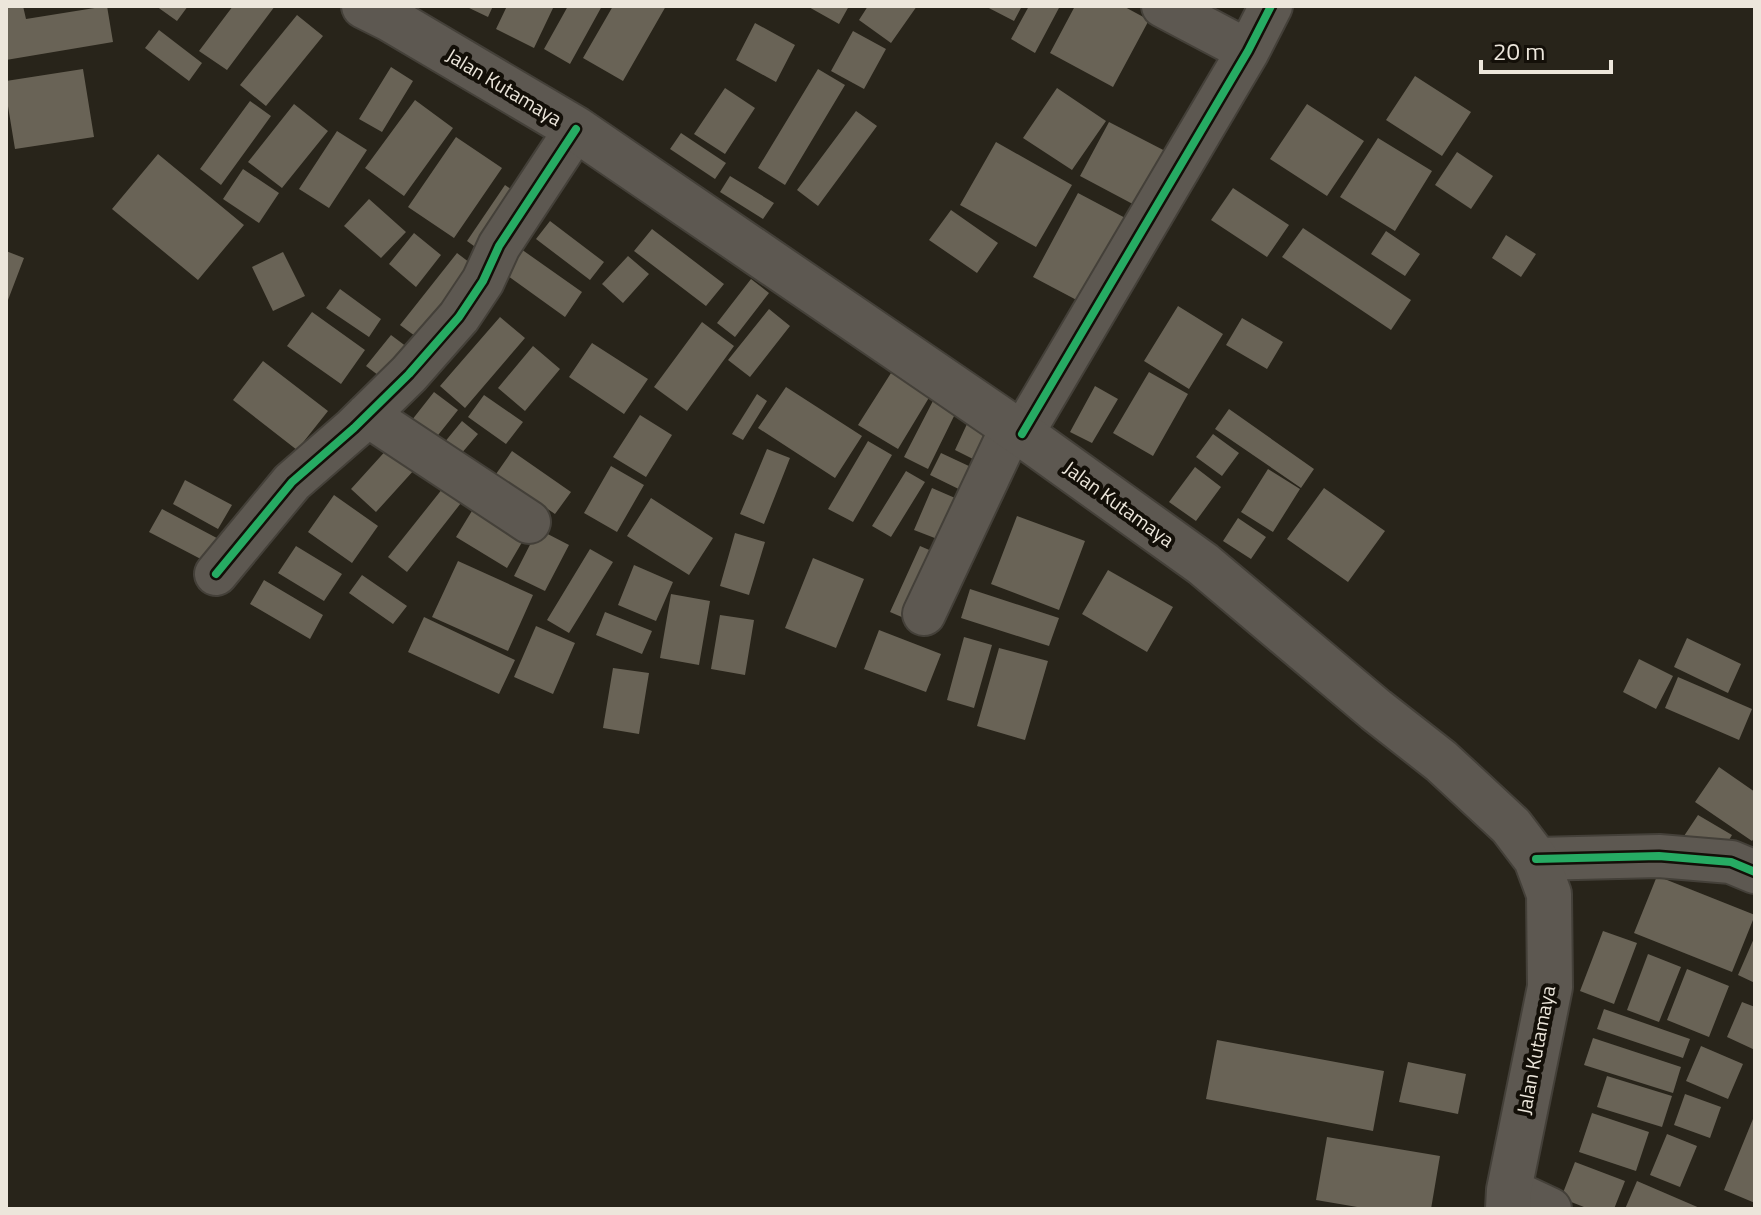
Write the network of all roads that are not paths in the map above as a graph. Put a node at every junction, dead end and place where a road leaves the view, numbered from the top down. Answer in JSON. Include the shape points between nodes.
{"nodes":[{"id":1,"x":364,"y":6,"type":"edge"},
{"id":2,"x":1163,"y":6,"type":"edge"},
{"id":3,"x":1271,"y":6,"type":"edge"},
{"id":4,"x":1248,"y":51,"type":"junction"},
{"id":5,"x":576,"y":129,"type":"junction"},
{"id":6,"x":367,"y":415,"type":"junction"},
{"id":7,"x":1017,"y":430,"type":"junction"},
{"id":8,"x":529,"y":522,"type":"dead end"},
{"id":9,"x":216,"y":574,"type":"dead end"},
{"id":10,"x":924,"y":614,"type":"dead end"},
{"id":11,"x":1536,"y":859,"type":"junction"},
{"id":12,"x":1755,"y":872,"type":"edge"},
{"id":13,"x":1509,"y":1200,"type":"edge"},
{"id":14,"x":1550,"y":1209,"type":"edge"}],
"edges":[{"from":1,"to":5,"type":"main road","name":"Jalan Kutamaya"},
{"from":2,"to":4,"type":"street"},
{"from":3,"to":4,"type":"street"},
{"from":4,"to":7,"type":"street"},
{"from":5,"to":6,"type":"street","via":[[459,317]]},
{"from":5,"to":7,"type":"main road","name":"Jalan Kutamaya"},
{"from":6,"to":8,"type":"street"},
{"from":6,"to":9,"type":"street","via":[[292,482]]},
{"from":7,"to":10,"type":"street"},
{"from":7,"to":11,"type":"main road","name":"Jalan Kutamaya","via":[[1203,564],[1441,761],[1511,826]]},
{"from":11,"to":12,"type":"street","via":[[1670,857],[1731,862]]},
{"from":11,"to":13,"type":"main road","name":"Jalan Kutamaya","via":[[1549,894],[1550,987]]},
{"from":13,"to":14,"type":"street"}]}
